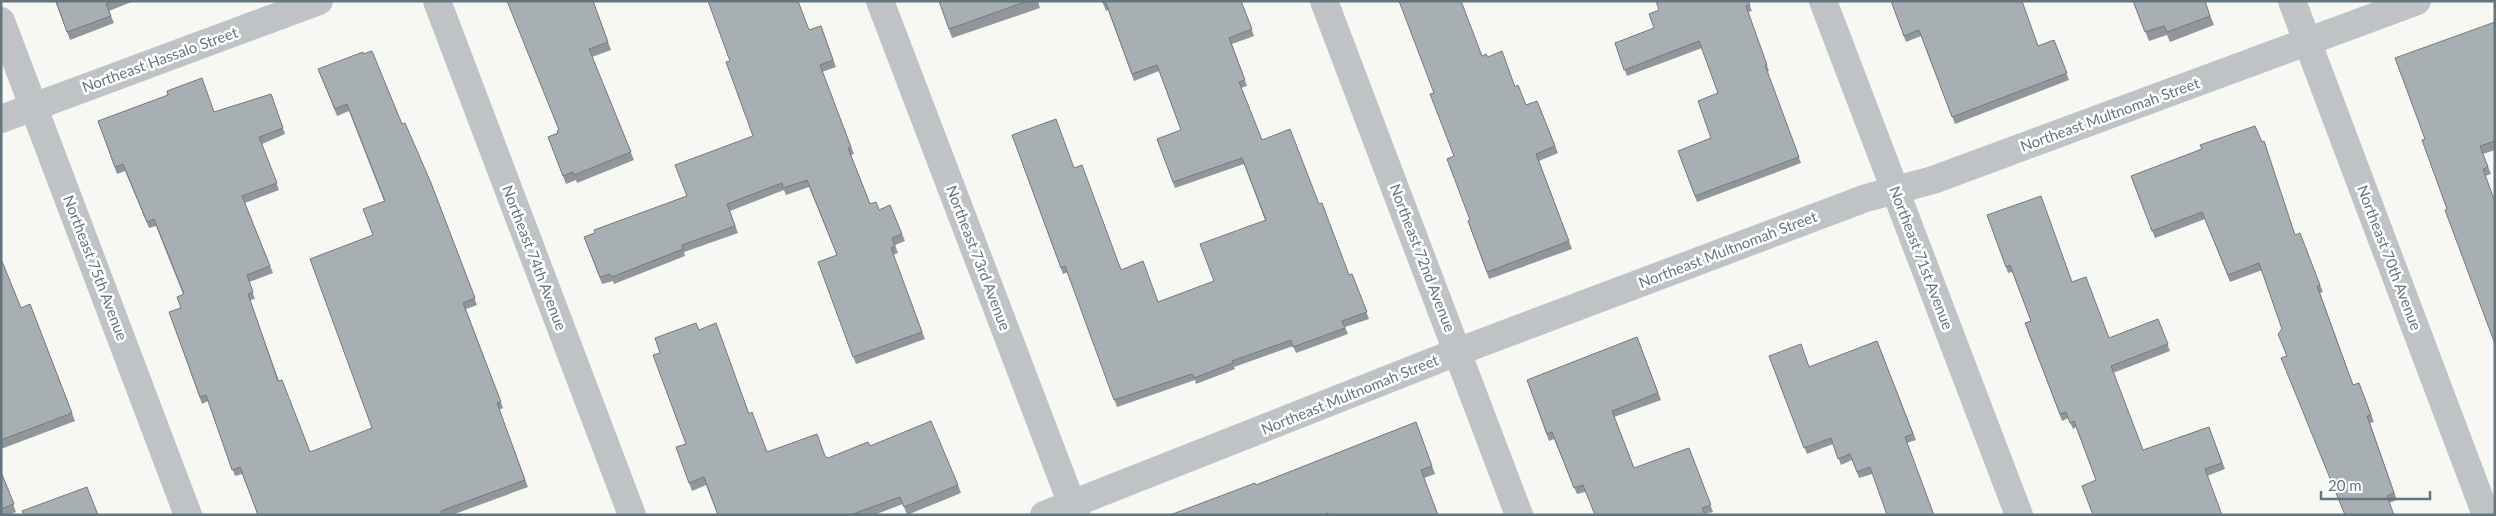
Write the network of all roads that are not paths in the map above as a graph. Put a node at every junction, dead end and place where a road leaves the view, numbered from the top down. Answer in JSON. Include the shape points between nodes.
{"nodes":[{"id":1,"x":319,"y":1,"type":"edge"},
{"id":2,"x":437,"y":1,"type":"edge"},
{"id":3,"x":880,"y":1,"type":"edge"},
{"id":4,"x":1324,"y":1,"type":"edge"},
{"id":5,"x":1823,"y":1,"type":"edge"},
{"id":6,"x":2292,"y":1,"type":"edge"},
{"id":7,"x":2417,"y":1,"type":"edge"},
{"id":8,"x":1,"y":21,"type":"edge"},
{"id":9,"x":2308,"y":42,"type":"junction"},
{"id":10,"x":34,"y":107,"type":"junction"},
{"id":11,"x":1,"y":119,"type":"edge"},
{"id":12,"x":1895,"y":190,"type":"junction"},
{"id":13,"x":1457,"y":352,"type":"junction"},
{"id":14,"x":1074,"y":509,"type":"edge"},
{"id":15,"x":188,"y":515,"type":"edge"},
{"id":16,"x":632,"y":515,"type":"edge"},
{"id":17,"x":1044,"y":515,"type":"edge"},
{"id":18,"x":1519,"y":515,"type":"edge"},
{"id":19,"x":2019,"y":515,"type":"edge"},
{"id":20,"x":2486,"y":515,"type":"edge"}],
"edges":[{"from":1,"to":10,"type":"street","name":"Northeast Hassalo Street"},
{"from":2,"to":16,"type":"street","name":"Northeast 74th Avenue"},
{"from":3,"to":14,"type":"street","name":"Northeast 73rd Avenue"},
{"from":4,"to":13,"type":"street","name":"Northeast 72nd Avenue"},
{"from":5,"to":12,"type":"street","name":"Northeast 71st Avenue"},
{"from":6,"to":9,"type":"street","name":"Northeast 70th Avenue"},
{"from":7,"to":9,"type":"street","name":"Northeast Multnomah Street"},
{"from":8,"to":10,"type":"street","name":"Northeast 75th Avenue"},
{"from":9,"to":12,"type":"street","name":"Northeast Multnomah Street","via":[[1933,180]]},
{"from":9,"to":20,"type":"street","name":"Northeast 70th Avenue"},
{"from":10,"to":11,"type":"street","name":"Northeast Hassalo Street"},
{"from":10,"to":15,"type":"street","name":"Northeast 75th Avenue"},
{"from":12,"to":13,"type":"street","name":"Northeast Multnomah Street","via":[[1856,201]]},
{"from":12,"to":19,"type":"street","name":"Northeast 71st Avenue"},
{"from":13,"to":14,"type":"street","name":"Northeast Multnomah Street"},
{"from":13,"to":18,"type":"street","name":"Northeast 72nd Avenue"},
{"from":14,"to":17,"type":"street","name":"Northeast Multnomah Street"}]}
